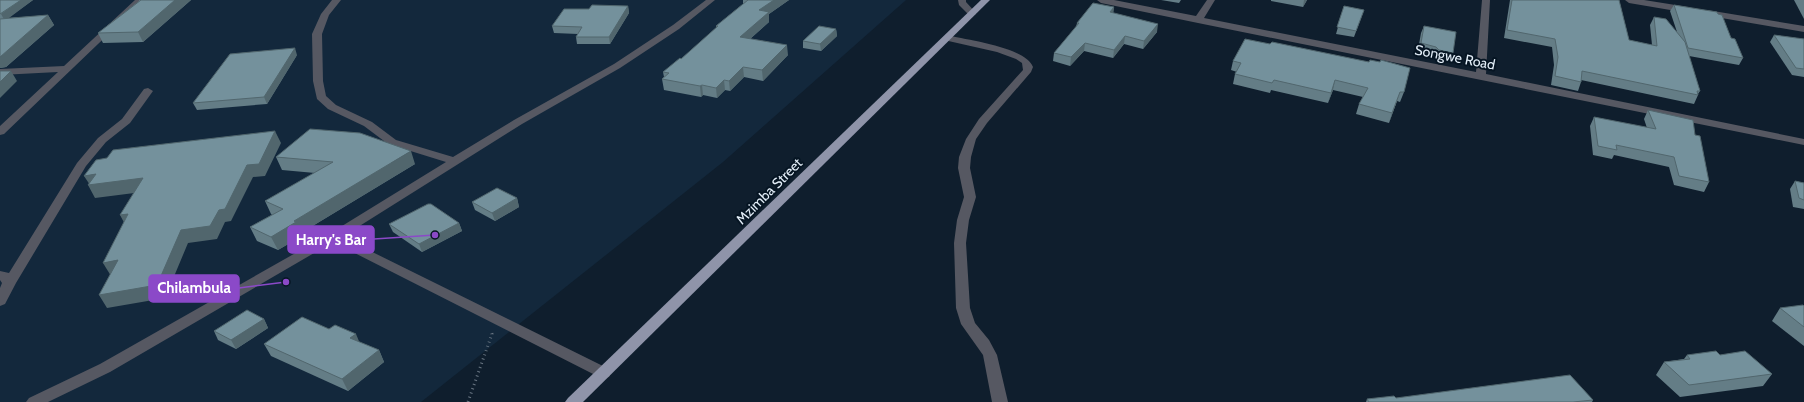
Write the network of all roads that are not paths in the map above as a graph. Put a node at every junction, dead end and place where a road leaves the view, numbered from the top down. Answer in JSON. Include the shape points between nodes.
{"nodes":[{"id":1,"x":140,"y":0,"type":"edge"},
{"id":2,"x":337,"y":0,"type":"edge"},
{"id":3,"x":711,"y":0,"type":"edge"},
{"id":4,"x":962,"y":0,"type":"edge"},
{"id":5,"x":986,"y":0,"type":"edge"},
{"id":6,"x":1101,"y":0,"type":"edge"},
{"id":7,"x":1211,"y":0,"type":"edge"},
{"id":8,"x":1486,"y":0,"type":"edge"},
{"id":9,"x":1629,"y":0,"type":"edge"},
{"id":10,"x":972,"y":13,"type":"junction"},
{"id":11,"x":1198,"y":20,"type":"junction"},
{"id":12,"x":1804,"y":29,"type":"edge"},
{"id":13,"x":947,"y":38,"type":"junction"},
{"id":14,"x":66,"y":69,"type":"junction"},
{"id":15,"x":0,"y":72,"type":"edge"},
{"id":16,"x":1481,"y":76,"type":"junction"},
{"id":17,"x":148,"y":91,"type":"dead end"},
{"id":18,"x":5,"y":121,"type":"edge"},
{"id":19,"x":0,"y":132,"type":"edge"},
{"id":20,"x":1804,"y":142,"type":"edge"},
{"id":21,"x":454,"y":161,"type":"junction"},
{"id":22,"x":333,"y":237,"type":"junction"},
{"id":23,"x":4,"y":279,"type":"edge"},
{"id":24,"x":0,"y":301,"type":"edge"},
{"id":25,"x":604,"y":373,"type":"junction"},
{"id":26,"x":34,"y":402,"type":"edge"},
{"id":27,"x":573,"y":402,"type":"edge"},
{"id":28,"x":1000,"y":402,"type":"edge"}],
"edges":[{"from":1,"to":14,"type":"street"},
{"from":2,"to":21,"type":"street","via":[[325,14],[317,34],[317,76],[321,97],[332,107],[368,124],[392,142]]},
{"from":3,"to":21,"type":"street","via":[[617,66]]},
{"from":4,"to":10,"type":"street"},
{"from":5,"to":10,"type":"main road","name":"Mzimba Street"},
{"from":6,"to":11,"type":"street","name":"Songwe Road"},
{"from":7,"to":11,"type":"street"},
{"from":8,"to":16,"type":"street"},
{"from":9,"to":12,"type":"street"},
{"from":10,"to":13,"type":"main road","name":"Mzimba Street"},
{"from":11,"to":16,"type":"street","name":"Songwe Road"},
{"from":13,"to":25,"type":"main road","name":"Mzimba Street"},
{"from":13,"to":28,"type":"street","via":[[1009,53],[1028,65],[1028,70],[983,121],[971,140],[964,168],[970,197],[960,243],[963,308],[968,324],[990,355]]},
{"from":14,"to":15,"type":"street"},
{"from":14,"to":18,"type":"street"},
{"from":16,"to":20,"type":"street","name":"Songwe Road"},
{"from":17,"to":23,"type":"street","via":[[126,121],[102,140],[81,166]]},
{"from":18,"to":19,"type":"street"},
{"from":21,"to":22,"type":"street"},
{"from":22,"to":25,"type":"street"},
{"from":22,"to":26,"type":"street","via":[[118,360]]},
{"from":23,"to":24,"type":"street"},
{"from":25,"to":27,"type":"main road","name":"Mzimba Street"}]}
